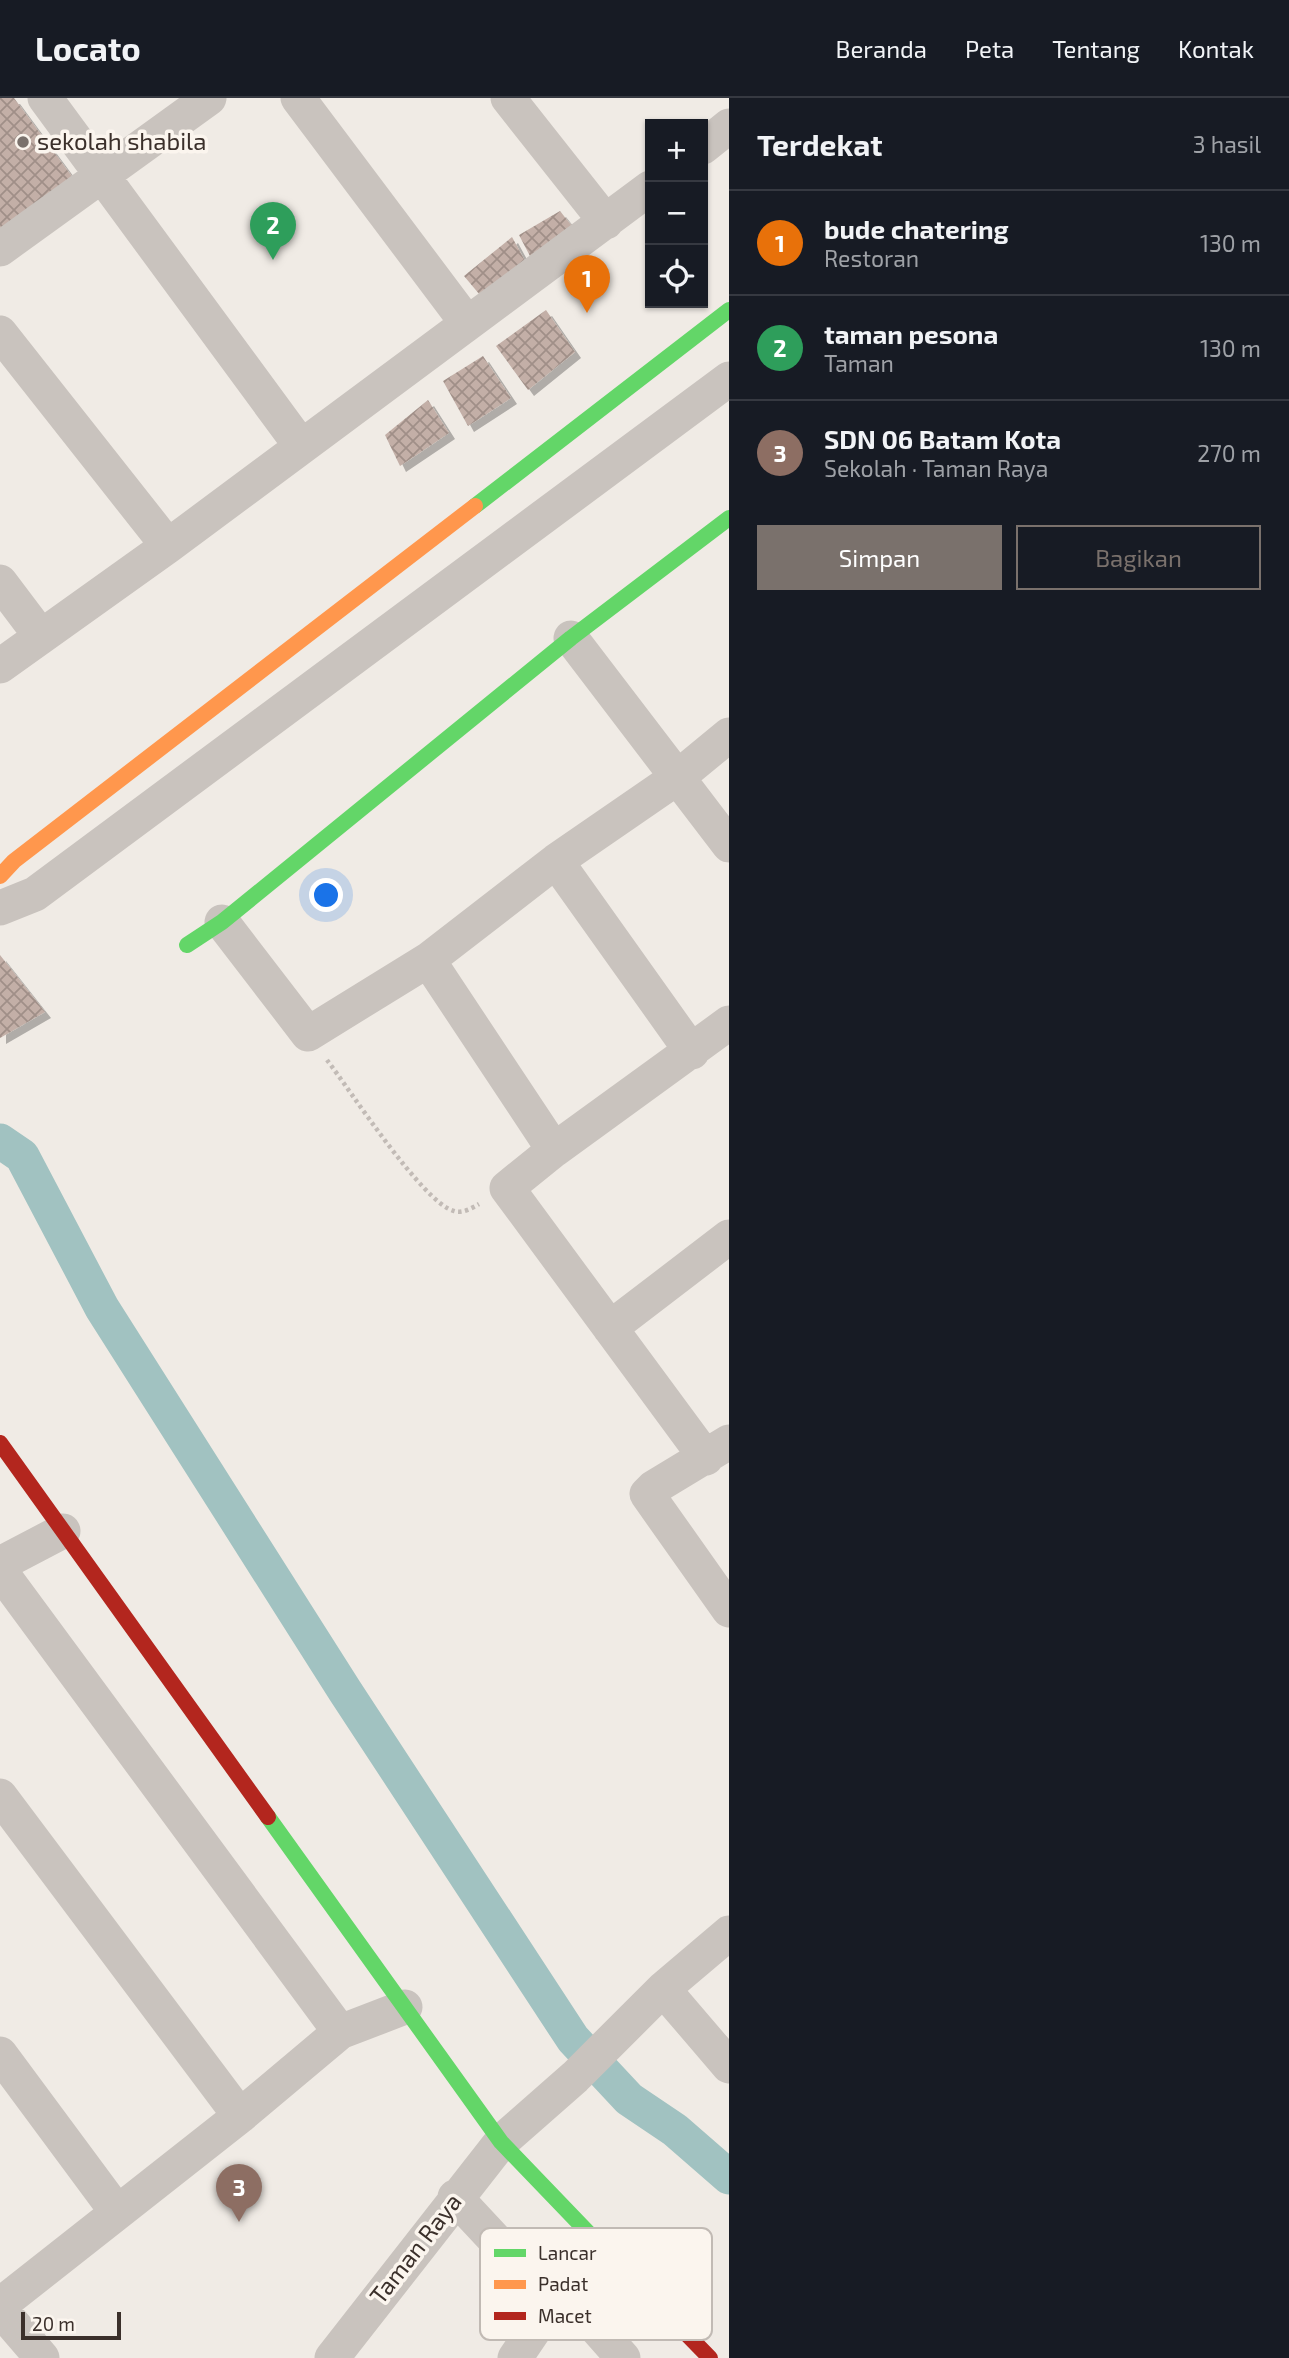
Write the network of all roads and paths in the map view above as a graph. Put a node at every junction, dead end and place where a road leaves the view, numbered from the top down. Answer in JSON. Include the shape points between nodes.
{"nodes":[{"id":1,"x":45,"y":98,"type":"edge"},
{"id":2,"x":209,"y":98,"type":"edge"},
{"id":3,"x":298,"y":98,"type":"edge"},
{"id":4,"x":508,"y":98,"type":"edge"},
{"id":5,"x":729,"y":126,"type":"edge"},
{"id":6,"x":708,"y":143,"type":"edge"},
{"id":7,"x":100,"y":174,"type":"junction"},
{"id":8,"x":645,"y":192,"type":"edge"},
{"id":9,"x":606,"y":222,"type":"junction"},
{"id":10,"x":0,"y":249,"type":"edge"},
{"id":11,"x":729,"y":310,"type":"edge"},
{"id":12,"x":467,"y":323,"type":"junction"},
{"id":13,"x":0,"y":333,"type":"edge"},
{"id":14,"x":729,"y":379,"type":"edge"},
{"id":15,"x":301,"y":446,"type":"junction"},
{"id":16,"x":729,"y":518,"type":"edge"},
{"id":17,"x":168,"y":546,"type":"junction"},
{"id":18,"x":409,"y":557,"type":"junction"},
{"id":19,"x":0,"y":582,"type":"edge"},
{"id":20,"x":436,"y":594,"type":"junction"},
{"id":21,"x":40,"y":635,"type":"junction"},
{"id":22,"x":571,"y":638,"type":"junction"},
{"id":23,"x":0,"y":666,"type":"edge"},
{"id":24,"x":729,"y":735,"type":"edge"},
{"id":25,"x":678,"y":777,"type":"junction"},
{"id":26,"x":729,"y":845,"type":"edge"},
{"id":27,"x":555,"y":860,"type":"junction"},
{"id":28,"x":0,"y":876,"type":"edge"},
{"id":29,"x":0,"y":908,"type":"edge"},
{"id":30,"x":222,"y":922,"type":"junction"},
{"id":31,"x":187,"y":944,"type":"dead end"},
{"id":32,"x":428,"y":960,"type":"junction"},
{"id":33,"x":729,"y":1023,"type":"edge"},
{"id":34,"x":308,"y":1034,"type":"junction"},
{"id":35,"x":692,"y":1052,"type":"junction"},
{"id":36,"x":554,"y":1150,"type":"junction"},
{"id":37,"x":507,"y":1188,"type":"junction"},
{"id":38,"x":729,"y":1237,"type":"edge"},
{"id":39,"x":610,"y":1328,"type":"junction"},
{"id":40,"x":0,"y":1443,"type":"edge"},
{"id":41,"x":717,"y":1450,"type":"edge"},
{"id":42,"x":63,"y":1531,"type":"junction"},
{"id":43,"x":0,"y":1564,"type":"edge"},
{"id":44,"x":0,"y":1571,"type":"edge"},
{"id":45,"x":729,"y":1610,"type":"edge"},
{"id":46,"x":0,"y":1796,"type":"edge"},
{"id":47,"x":729,"y":1933,"type":"edge"},
{"id":48,"x":663,"y":1989,"type":"junction"},
{"id":49,"x":405,"y":2007,"type":"junction"},
{"id":50,"x":340,"y":2032,"type":"junction"},
{"id":51,"x":0,"y":2054,"type":"edge"},
{"id":52,"x":729,"y":2066,"type":"edge"},
{"id":53,"x":240,"y":2116,"type":"junction"},
{"id":54,"x":501,"y":2143,"type":"junction"},
{"id":55,"x":455,"y":2197,"type":"junction"},
{"id":56,"x":117,"y":2212,"type":"junction"},
{"id":57,"x":484,"y":2228,"type":"edge"},
{"id":58,"x":584,"y":2228,"type":"edge"},
{"id":59,"x":0,"y":2307,"type":"edge"},
{"id":60,"x":527,"y":2340,"type":"edge"},
{"id":61,"x":607,"y":2340,"type":"edge"},
{"id":62,"x":693,"y":2340,"type":"edge"},
{"id":63,"x":42,"y":2358,"type":"edge"},
{"id":64,"x":332,"y":2358,"type":"edge"},
{"id":65,"x":515,"y":2358,"type":"edge"},
{"id":66,"x":623,"y":2358,"type":"edge"},
{"id":67,"x":710,"y":2358,"type":"edge"}],
"edges":[{"from":1,"to":7,"type":"street"},
{"from":2,"to":7,"type":"street"},
{"from":3,"to":12,"type":"street"},
{"from":4,"to":9,"type":"street"},
{"from":5,"to":6,"type":"street"},
{"from":7,"to":10,"type":"street"},
{"from":7,"to":15,"type":"street"},
{"from":8,"to":9,"type":"street"},
{"from":9,"to":12,"type":"street"},
{"from":11,"to":18,"type":"street"},
{"from":12,"to":15,"type":"street"},
{"from":13,"to":17,"type":"street"},
{"from":14,"to":20,"type":"street"},
{"from":15,"to":17,"type":"street"},
{"from":16,"to":22,"type":"street"},
{"from":17,"to":21,"type":"street"},
{"from":18,"to":20,"type":"street"},
{"from":18,"to":28,"type":"street"},
{"from":19,"to":21,"type":"street"},
{"from":20,"to":29,"type":"street","via":[[416,614],[35,894]]},
{"from":21,"to":23,"type":"street"},
{"from":22,"to":25,"type":"street"},
{"from":22,"to":30,"type":"street"},
{"from":24,"to":25,"type":"street"},
{"from":25,"to":26,"type":"street"},
{"from":25,"to":27,"type":"street"},
{"from":27,"to":32,"type":"street"},
{"from":27,"to":35,"type":"street"},
{"from":30,"to":31,"type":"street"},
{"from":30,"to":34,"type":"street"},
{"from":32,"to":34,"type":"street"},
{"from":32,"to":36,"type":"street"},
{"from":33,"to":35,"type":"street"},
{"from":34,"to":37,"type":"path","via":[[439,1203],[455,1212],[468,1210]]},
{"from":35,"to":36,"type":"street"},
{"from":36,"to":37,"type":"street"},
{"from":37,"to":39,"type":"street"},
{"from":38,"to":39,"type":"street"},
{"from":39,"to":41,"type":"street"},
{"from":40,"to":42,"type":"street"},
{"from":41,"to":45,"type":"street","via":[[653,1488],[648,1496]]},
{"from":42,"to":43,"type":"street"},
{"from":42,"to":49,"type":"street"},
{"from":44,"to":50,"type":"street"},
{"from":46,"to":53,"type":"street"},
{"from":47,"to":48,"type":"street","name":"Taman Raya"},
{"from":48,"to":52,"type":"street"},
{"from":48,"to":54,"type":"street","name":"Taman Raya"},
{"from":49,"to":50,"type":"street"},
{"from":49,"to":54,"type":"street"},
{"from":50,"to":53,"type":"street"},
{"from":51,"to":56,"type":"street"},
{"from":53,"to":56,"type":"street"},
{"from":54,"to":55,"type":"street","name":"Taman Raya"},
{"from":54,"to":58,"type":"street"},
{"from":55,"to":57,"type":"street"},
{"from":55,"to":64,"type":"street","name":"Taman Raya"},
{"from":56,"to":59,"type":"street"},
{"from":59,"to":63,"type":"street"},
{"from":60,"to":65,"type":"street"},
{"from":61,"to":66,"type":"street"},
{"from":62,"to":67,"type":"street"}]}
